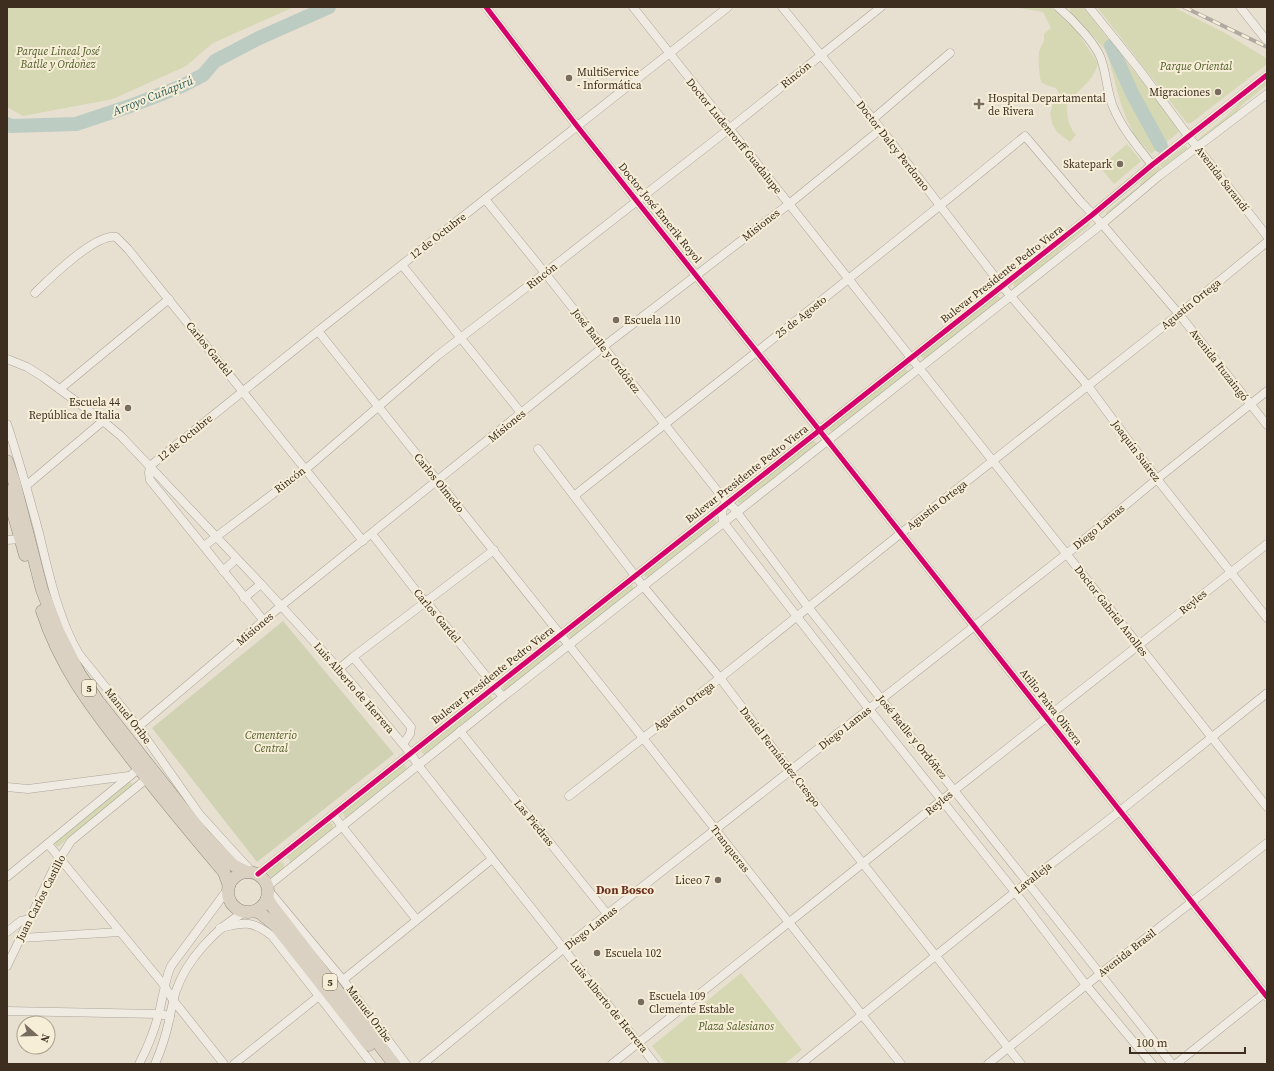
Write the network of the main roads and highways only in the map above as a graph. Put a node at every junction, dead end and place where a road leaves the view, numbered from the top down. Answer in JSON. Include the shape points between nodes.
{"nodes":[{"id":1,"x":7,"y":461,"type":"edge"},
{"id":2,"x":7,"y":491,"type":"edge"},
{"id":3,"x":138,"y":769,"type":"junction"},
{"id":4,"x":151,"y":776,"type":"junction"},
{"id":5,"x":252,"y":872,"type":"junction"},
{"id":6,"x":229,"y":888,"type":"junction"},
{"id":7,"x":268,"y":892,"type":"junction"},
{"id":8,"x":250,"y":911,"type":"junction"},
{"id":9,"x":384,"y":1064,"type":"edge"},
{"id":10,"x":394,"y":1064,"type":"edge"}],
"edges":[{"from":1,"to":3,"type":"highway","name":"Manuel Oribe","number":"5","via":[[42,590],[58,631],[79,673]]},
{"from":2,"to":3,"type":"highway","name":"Manuel Oribe","number":"5","via":[[50,634],[81,692]]},
{"from":3,"to":4,"type":"highway","name":"Manuel Oribe","number":"5"},
{"from":4,"to":5,"type":"highway","name":"Manuel Oribe","number":"5","via":[[233,865]]},
{"from":4,"to":6,"type":"highway","name":"Manuel Oribe","number":"5","via":[[224,872]]},
{"from":5,"to":6,"type":"highway","via":[[237,875]]},
{"from":5,"to":7,"type":"highway","name":"Manuel Oribe","via":[[264,879]]},
{"from":6,"to":8,"type":"highway","name":"Manuel Oribe","via":[[228,895],[236,908]]},
{"from":7,"to":8,"type":"highway","via":[[262,906]]},
{"from":7,"to":10,"type":"highway","name":"Manuel Oribe","number":"5","via":[[272,906]]},
{"from":8,"to":9,"type":"highway","name":"Manuel Oribe","number":"5","via":[[260,913],[275,925]]}]}
